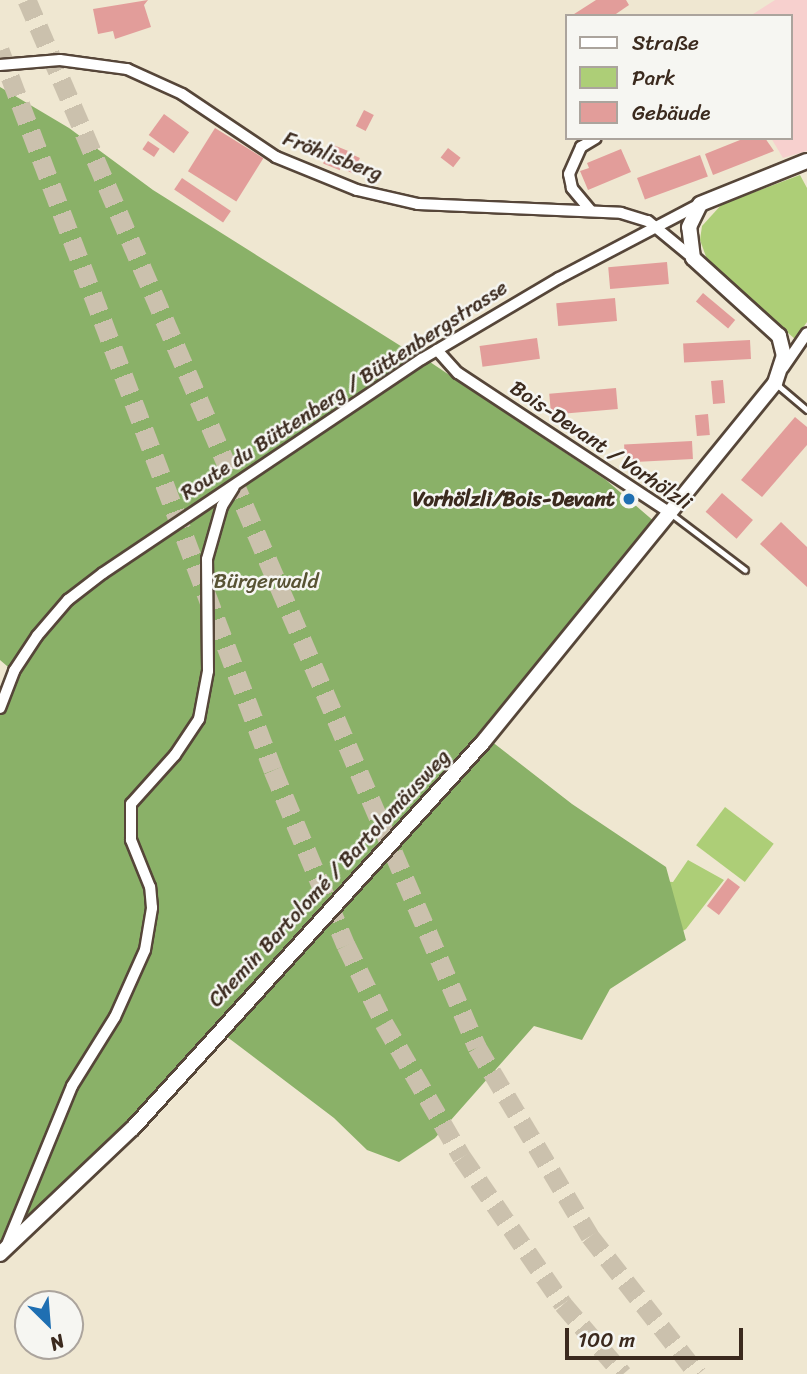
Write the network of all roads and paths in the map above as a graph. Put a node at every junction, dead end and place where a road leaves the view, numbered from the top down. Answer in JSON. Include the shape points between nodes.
{"nodes":[{"id":1,"x":0,"y":65,"type":"edge"},
{"id":2,"x":593,"y":140,"type":"edge"},
{"id":3,"x":807,"y":161,"type":"edge"},
{"id":4,"x":700,"y":204,"type":"junction"},
{"id":5,"x":591,"y":211,"type":"junction"},
{"id":6,"x":653,"y":226,"type":"junction"},
{"id":7,"x":693,"y":258,"type":"junction"},
{"id":8,"x":807,"y":333,"type":"edge"},
{"id":9,"x":437,"y":350,"type":"junction"},
{"id":10,"x":778,"y":377,"type":"junction"},
{"id":11,"x":807,"y":410,"type":"edge"},
{"id":12,"x":236,"y":482,"type":"junction"},
{"id":13,"x":670,"y":513,"type":"junction"},
{"id":14,"x":745,"y":569,"type":"dead end"},
{"id":15,"x":0,"y":708,"type":"edge"},
{"id":16,"x":3,"y":1252,"type":"edge"}],
"edges":[{"from":1,"to":5,"type":"street","name":"Fröhlisberg","via":[[60,60],[127,69],[182,94],[276,157],[357,190],[402,201]]},
{"from":2,"to":5,"type":"street","via":[[581,147],[569,174],[572,188]]},
{"from":3,"to":4,"type":"street","name":"Route du Büttenberg / Büttenbergstrasse"},
{"from":4,"to":6,"type":"street","name":"Route du Büttenberg / Büttenbergstrasse"},
{"from":4,"to":7,"type":"street","via":[[689,227]]},
{"from":5,"to":6,"type":"street","name":"Fröhlisberg","via":[[640,217]]},
{"from":6,"to":7,"type":"street","name":"Fröhlisberg"},
{"from":6,"to":9,"type":"street","name":"Route du Büttenberg / Büttenbergstrasse"},
{"from":7,"to":10,"type":"street","via":[[776,330],[783,348]]},
{"from":8,"to":10,"type":"street"},
{"from":9,"to":12,"type":"street","name":"Route du Büttenberg / Büttenbergstrasse"},
{"from":9,"to":13,"type":"street","name":"Bois-Devant / Vorhölzli","via":[[458,373]]},
{"from":10,"to":11,"type":"lane"},
{"from":10,"to":13,"type":"street","name":"Chemin Bartolomé / Bartolomäusweg"},
{"from":12,"to":15,"type":"street","name":"Route du Büttenberg / Büttenbergstrasse","via":[[68,600],[14,671]]},
{"from":12,"to":16,"type":"street","via":[[210,542],[208,671],[199,719],[175,755],[131,804],[131,840],[150,887],[152,908],[145,950],[115,1017],[72,1086]]},
{"from":13,"to":14,"type":"lane","name":"Bois-Devant / Vorhölzli"},
{"from":13,"to":16,"type":"street","name":"Chemin Bartolomé / Bartolomäusweg","via":[[484,741],[133,1128]]}]}
